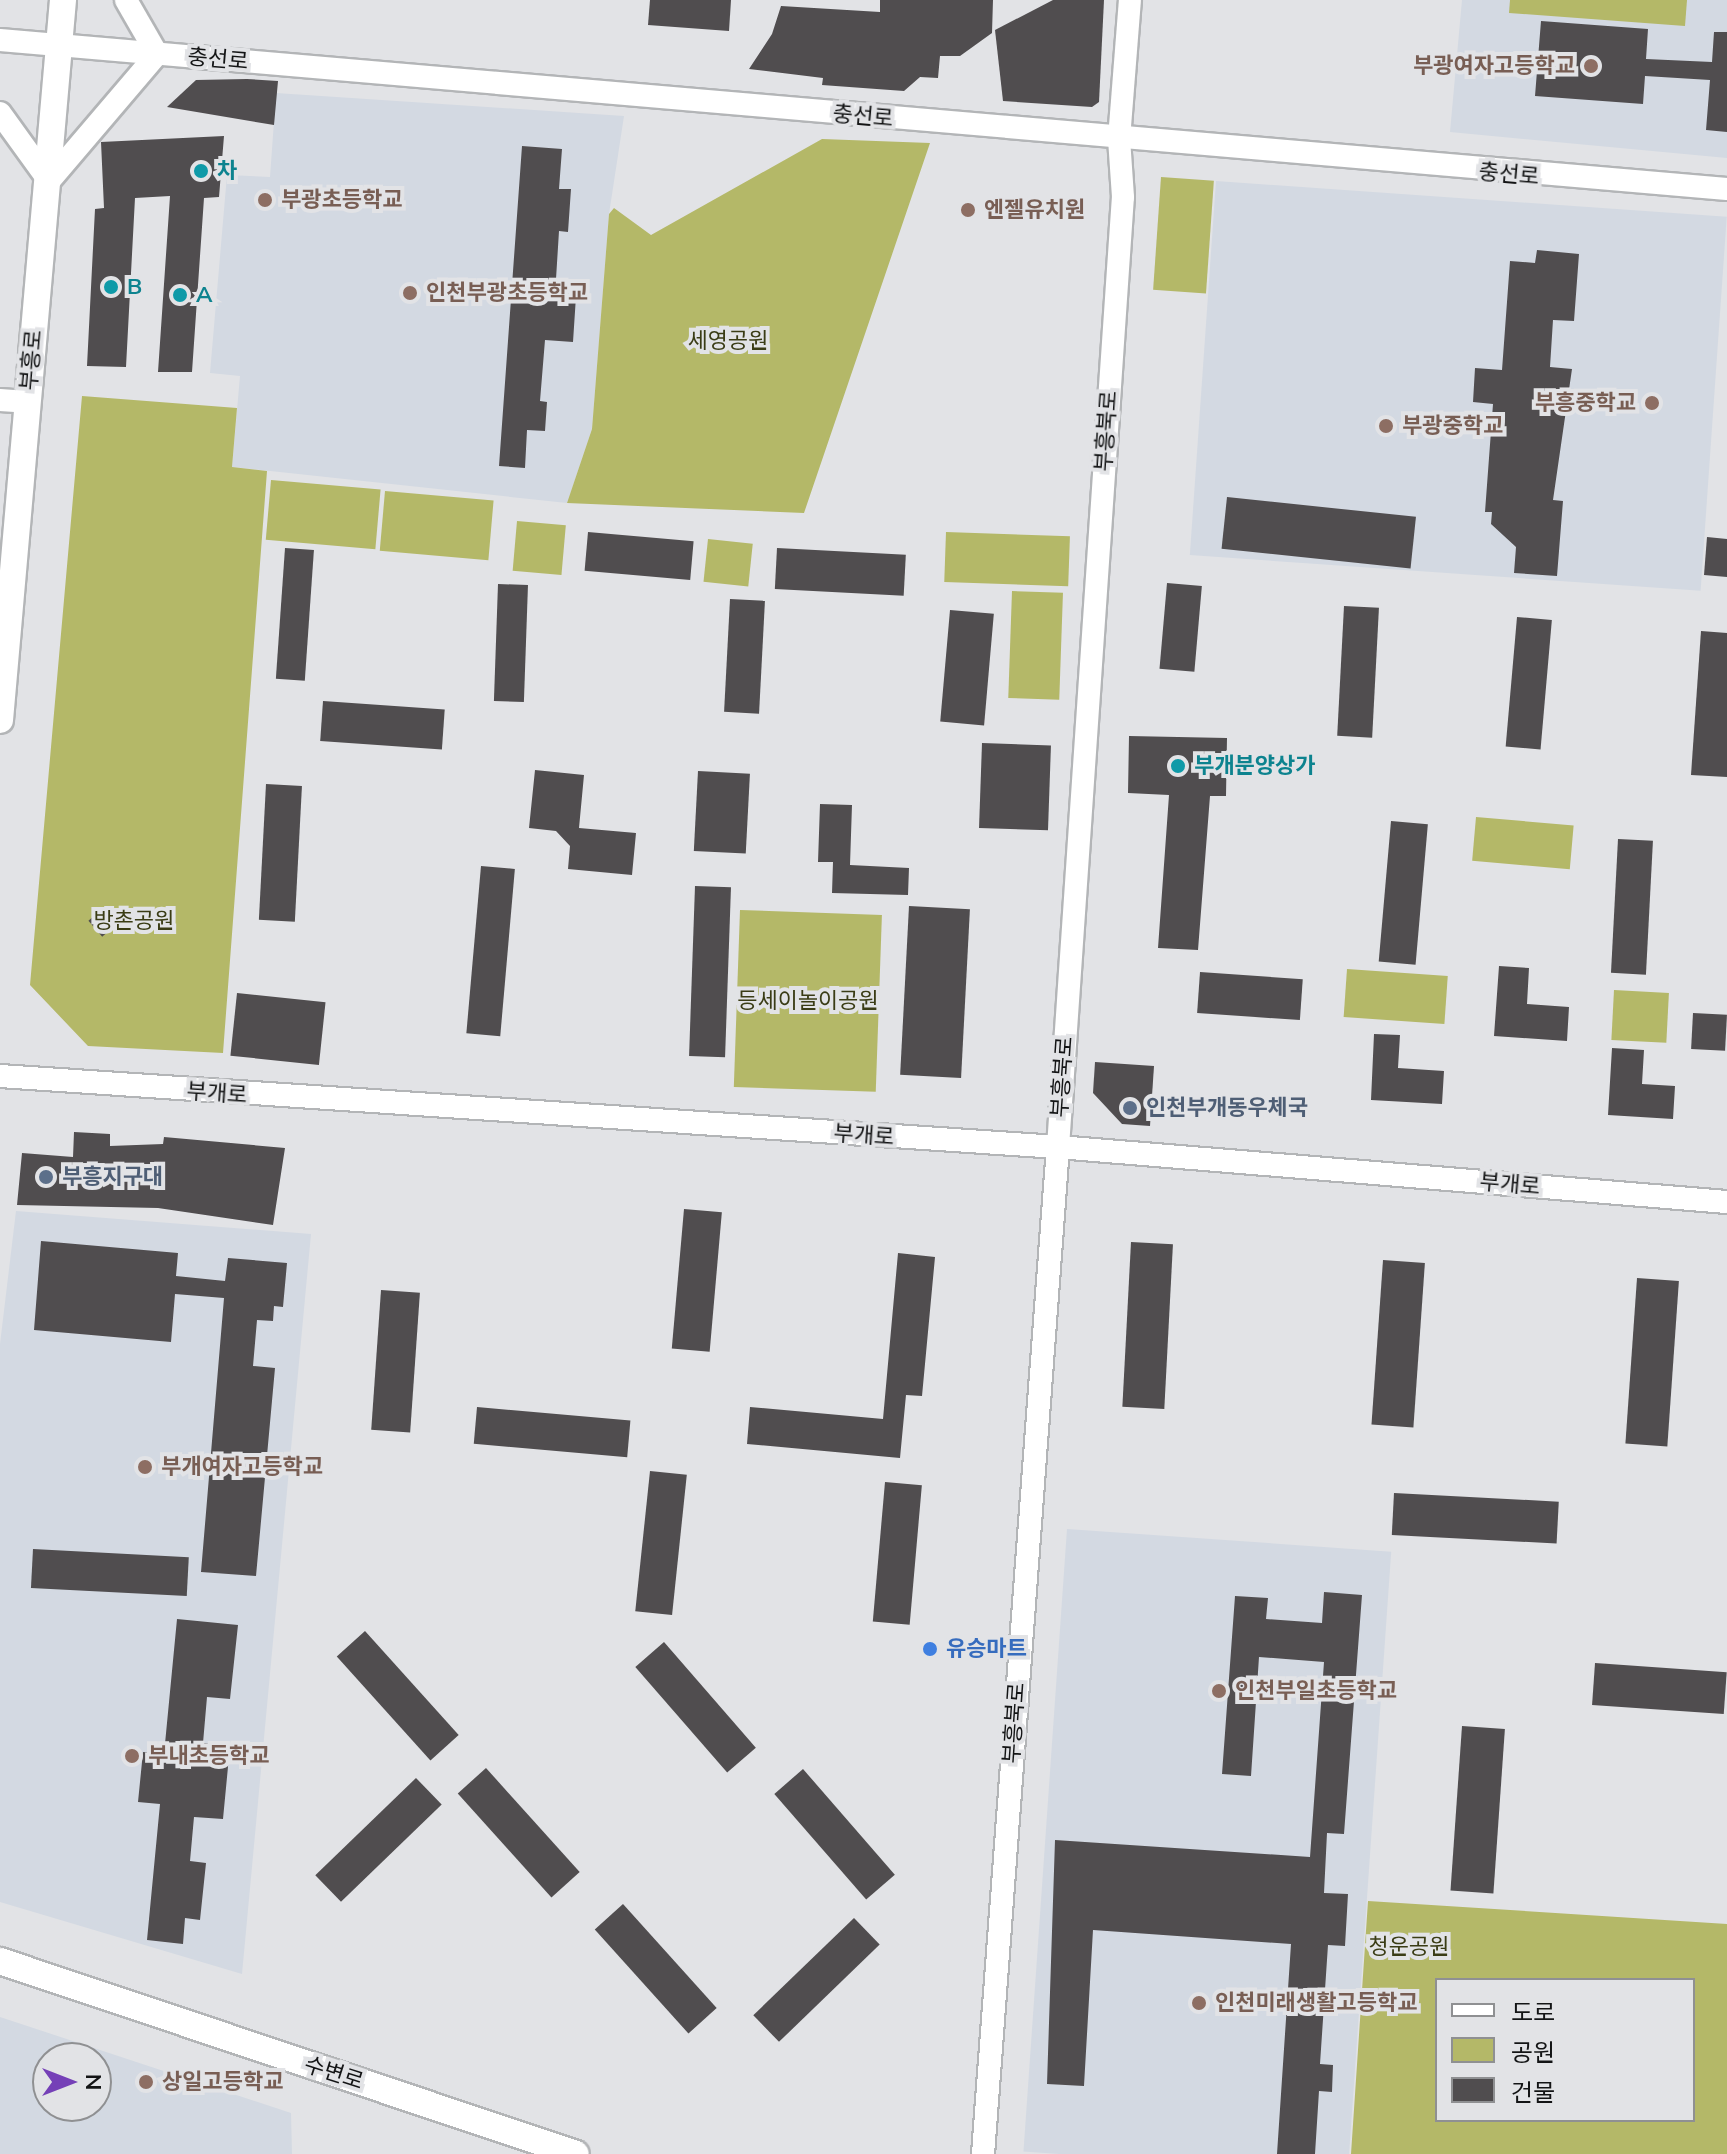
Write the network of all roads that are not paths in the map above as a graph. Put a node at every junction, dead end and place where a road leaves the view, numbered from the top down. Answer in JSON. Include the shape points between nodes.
{"nodes":[{"id":1,"x":63,"y":0,"type":"edge"},
{"id":2,"x":126,"y":0,"type":"edge"},
{"id":3,"x":1130,"y":0,"type":"edge"},
{"id":4,"x":0,"y":40,"type":"edge"},
{"id":5,"x":59,"y":45,"type":"junction"},
{"id":6,"x":157,"y":54,"type":"junction"},
{"id":7,"x":0,"y":113,"type":"edge"},
{"id":8,"x":1119,"y":139,"type":"junction"},
{"id":9,"x":49,"y":181,"type":"junction"},
{"id":10,"x":1727,"y":189,"type":"edge"},
{"id":11,"x":0,"y":400,"type":"edge"},
{"id":12,"x":27,"y":402,"type":"junction"},
{"id":13,"x":0,"y":720,"type":"edge"},
{"id":14,"x":0,"y":1076,"type":"edge"},
{"id":15,"x":1058,"y":1147,"type":"junction"},
{"id":16,"x":1727,"y":1202,"type":"edge"},
{"id":17,"x":0,"y":1961,"type":"edge"},
{"id":18,"x":576,"y":2154,"type":"edge"},
{"id":19,"x":983,"y":2154,"type":"edge"}],
"edges":[{"from":1,"to":5,"type":"main road","name":"부흥로"},
{"from":2,"to":6,"type":"street"},
{"from":3,"to":8,"type":"street","name":"부흥북로"},
{"from":4,"to":5,"type":"street","name":"충선로"},
{"from":5,"to":6,"type":"street","name":"충선로"},
{"from":5,"to":9,"type":"main road","name":"부흥로"},
{"from":6,"to":8,"type":"street","name":"충선로"},
{"from":6,"to":9,"type":"street"},
{"from":7,"to":9,"type":"street"},
{"from":8,"to":10,"type":"street","name":"충선로"},
{"from":8,"to":15,"type":"street","name":"부흥북로","via":[[1123,197]]},
{"from":9,"to":12,"type":"main road","name":"부흥로"},
{"from":11,"to":12,"type":"street"},
{"from":12,"to":13,"type":"main road","name":"부흥로"},
{"from":14,"to":15,"type":"street","name":"부개로"},
{"from":15,"to":16,"type":"street","name":"부개로"},
{"from":15,"to":19,"type":"street","name":"부흥북로"},
{"from":17,"to":18,"type":"main road","name":"수변로"}]}
